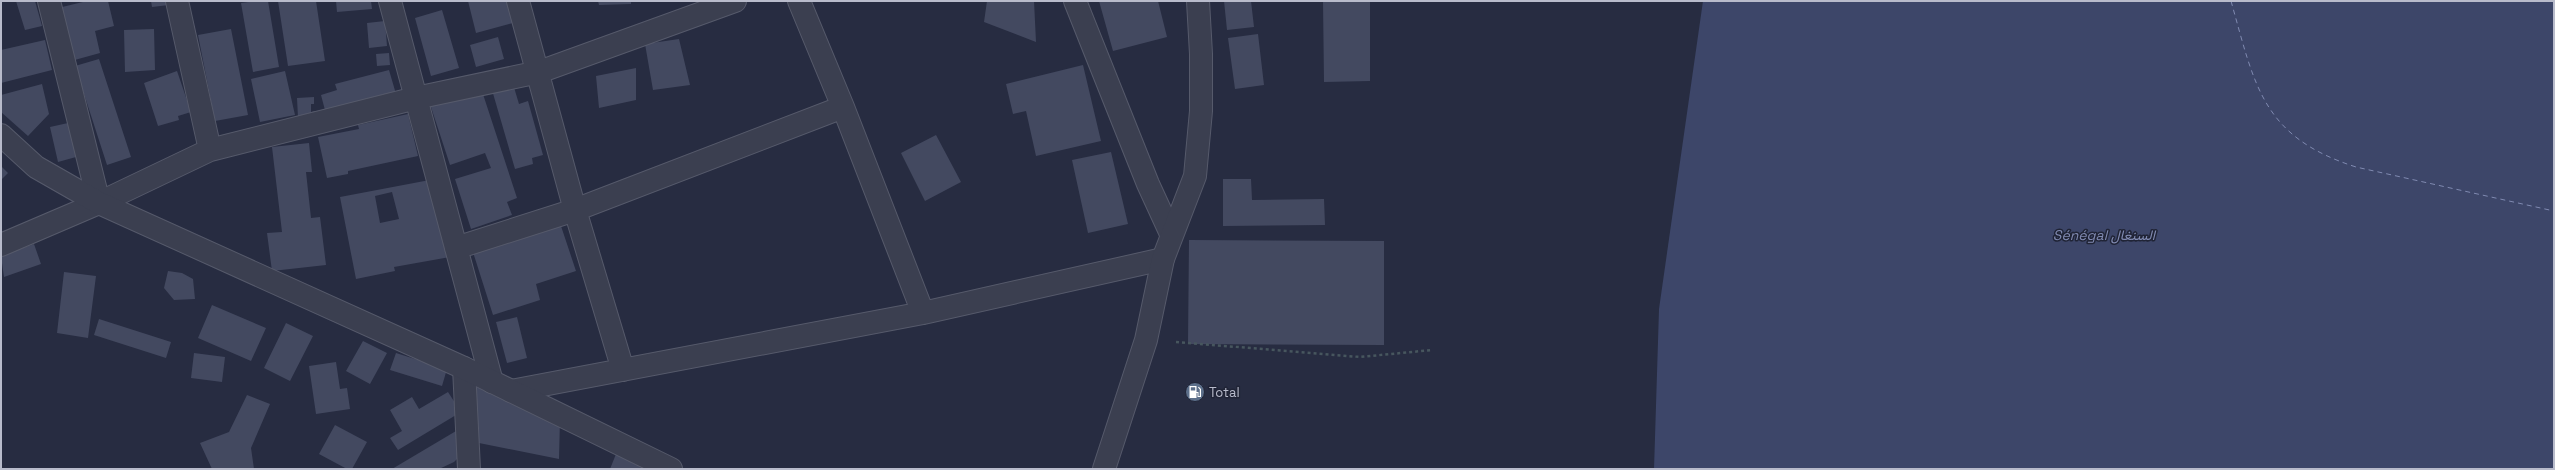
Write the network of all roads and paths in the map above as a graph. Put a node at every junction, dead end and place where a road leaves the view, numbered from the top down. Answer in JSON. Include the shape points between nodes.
{"nodes":[{"id":1,"x":49,"y":1,"type":"edge"},
{"id":2,"x":177,"y":1,"type":"edge"},
{"id":3,"x":390,"y":1,"type":"edge"},
{"id":4,"x":518,"y":1,"type":"edge"},
{"id":5,"x":735,"y":1,"type":"edge"},
{"id":6,"x":799,"y":1,"type":"edge"},
{"id":7,"x":1075,"y":1,"type":"edge"},
{"id":8,"x":1198,"y":1,"type":"edge"},
{"id":9,"x":539,"y":72,"type":"junction"},
{"id":10,"x":416,"y":98,"type":"junction"},
{"id":11,"x":843,"y":108,"type":"junction"},
{"id":12,"x":1,"y":135,"type":"edge"},
{"id":13,"x":210,"y":150,"type":"junction"},
{"id":14,"x":99,"y":203,"type":"junction"},
{"id":15,"x":575,"y":210,"type":"junction"},
{"id":16,"x":1171,"y":234,"type":"junction"},
{"id":17,"x":1,"y":245,"type":"edge"},
{"id":18,"x":456,"y":248,"type":"junction"},
{"id":19,"x":1163,"y":259,"type":"junction"},
{"id":20,"x":923,"y":313,"type":"junction"},
{"id":21,"x":1146,"y":340,"type":"junction"},
{"id":22,"x":1432,"y":350,"type":"dead end"},
{"id":23,"x":464,"y":368,"type":"junction"},
{"id":24,"x":623,"y":370,"type":"junction"},
{"id":25,"x":502,"y":387,"type":"junction"},
{"id":26,"x":469,"y":469,"type":"edge"},
{"id":27,"x":671,"y":469,"type":"edge"},
{"id":28,"x":1104,"y":469,"type":"edge"}],
"edges":[{"from":1,"to":14,"type":"street"},
{"from":2,"to":13,"type":"street"},
{"from":3,"to":10,"type":"street"},
{"from":4,"to":9,"type":"street"},
{"from":5,"to":9,"type":"street"},
{"from":6,"to":11,"type":"street"},
{"from":7,"to":16,"type":"street","via":[[1148,184]]},
{"from":8,"to":16,"type":"street","via":[[1202,54],[1201,111],[1195,176]]},
{"from":9,"to":10,"type":"street"},
{"from":9,"to":15,"type":"street"},
{"from":10,"to":13,"type":"street"},
{"from":10,"to":18,"type":"street"},
{"from":11,"to":15,"type":"street"},
{"from":11,"to":20,"type":"street"},
{"from":12,"to":14,"type":"street","via":[[36,166]]},
{"from":13,"to":14,"type":"street"},
{"from":14,"to":17,"type":"street"},
{"from":14,"to":23,"type":"street"},
{"from":15,"to":18,"type":"street"},
{"from":15,"to":24,"type":"street"},
{"from":16,"to":19,"type":"street"},
{"from":18,"to":25,"type":"street"},
{"from":19,"to":20,"type":"street"},
{"from":19,"to":21,"type":"street"},
{"from":20,"to":24,"type":"street"},
{"from":21,"to":22,"type":"path","via":[[1360,357]]},
{"from":21,"to":28,"type":"street"},
{"from":23,"to":25,"type":"street"},
{"from":23,"to":26,"type":"street"},
{"from":24,"to":25,"type":"street"},
{"from":25,"to":27,"type":"street"}]}
